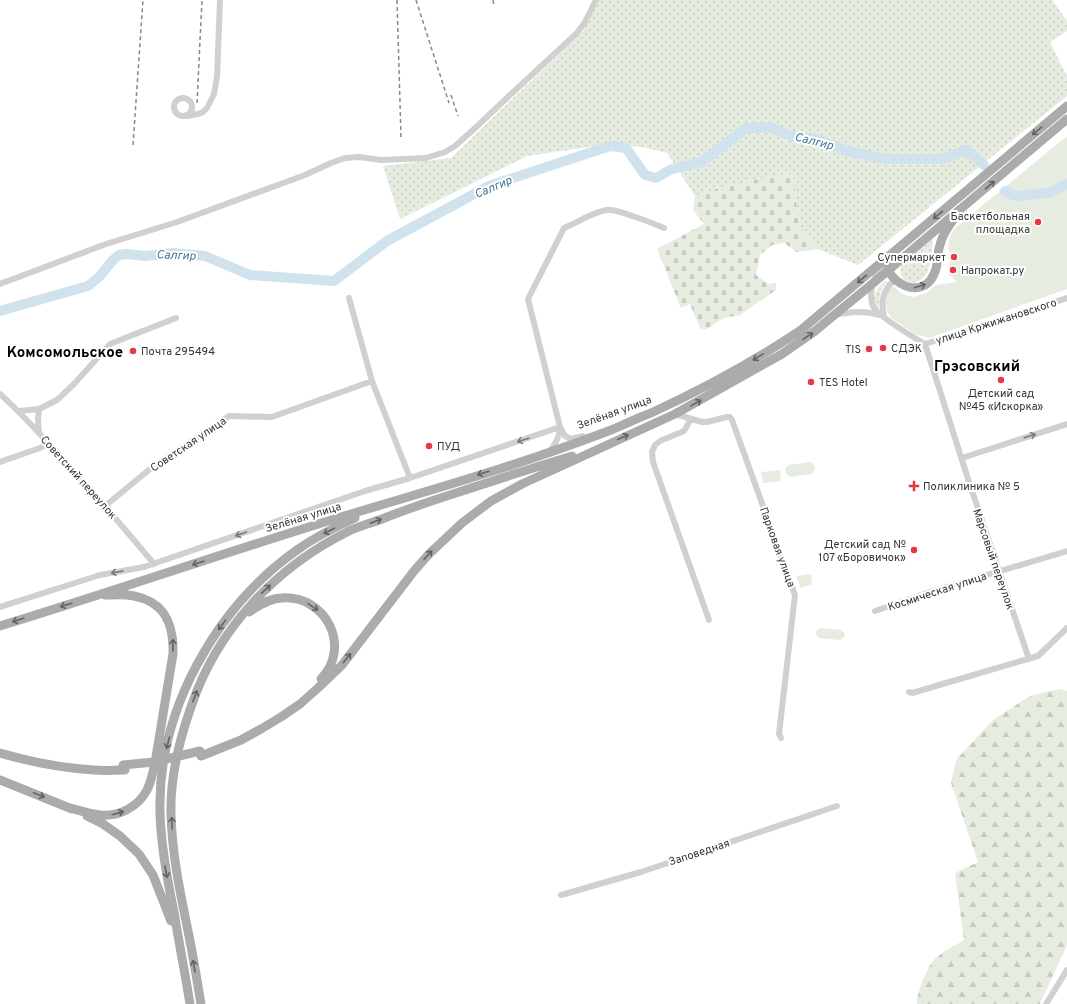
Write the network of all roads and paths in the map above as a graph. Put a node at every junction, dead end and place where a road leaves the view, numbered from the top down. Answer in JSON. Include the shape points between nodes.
{"nodes":[{"id":1,"x":220,"y":0,"type":"edge"},
{"id":2,"x":596,"y":0,"type":"edge"},
{"id":3,"x":1067,"y":106,"type":"edge"},
{"id":4,"x":187,"y":116,"type":"dead end"},
{"id":5,"x":1067,"y":119,"type":"edge"},
{"id":6,"x":960,"y":210,"type":"junction"},
{"id":7,"x":924,"y":227,"type":"junction"},
{"id":8,"x":664,"y":228,"type":"dead end"},
{"id":9,"x":894,"y":256,"type":"junction"},
{"id":10,"x":888,"y":271,"type":"junction"},
{"id":11,"x":895,"y":280,"type":"junction"},
{"id":12,"x":0,"y":284,"type":"edge"},
{"id":13,"x":872,"y":284,"type":"junction"},
{"id":14,"x":349,"y":298,"type":"dead end"},
{"id":15,"x":1067,"y":298,"type":"edge"},
{"id":16,"x":833,"y":316,"type":"junction"},
{"id":17,"x":884,"y":317,"type":"junction"},
{"id":18,"x":176,"y":318,"type":"dead end"},
{"id":19,"x":925,"y":344,"type":"junction"},
{"id":20,"x":372,"y":380,"type":"junction"},
{"id":21,"x":0,"y":394,"type":"edge"},
{"id":22,"x":669,"y":404,"type":"junction"},
{"id":23,"x":39,"y":409,"type":"junction"},
{"id":24,"x":19,"y":411,"type":"junction"},
{"id":25,"x":675,"y":414,"type":"junction"},
{"id":26,"x":691,"y":419,"type":"junction"},
{"id":27,"x":1067,"y":424,"type":"edge"},
{"id":28,"x":561,"y":430,"type":"junction"},
{"id":29,"x":39,"y":433,"type":"junction"},
{"id":30,"x":49,"y":443,"type":"junction"},
{"id":31,"x":598,"y":448,"type":"junction"},
{"id":32,"x":548,"y":453,"type":"junction"},
{"id":33,"x":962,"y":458,"type":"junction"},
{"id":34,"x":0,"y":462,"type":"edge"},
{"id":35,"x":410,"y":478,"type":"junction"},
{"id":36,"x":105,"y":506,"type":"junction"},
{"id":37,"x":376,"y":507,"type":"junction"},
{"id":38,"x":1067,"y":551,"type":"edge"},
{"id":39,"x":154,"y":564,"type":"junction"},
{"id":40,"x":999,"y":572,"type":"junction"},
{"id":41,"x":95,"y":596,"type":"junction"},
{"id":42,"x":0,"y":607,"type":"edge"},
{"id":43,"x":875,"y":612,"type":"dead end"},
{"id":44,"x":240,"y":618,"type":"junction"},
{"id":45,"x":709,"y":620,"type":"dead end"},
{"id":46,"x":0,"y":626,"type":"edge"},
{"id":47,"x":1067,"y":628,"type":"edge"},
{"id":48,"x":1029,"y":659,"type":"junction"},
{"id":49,"x":909,"y":692,"type":"dead end"},
{"id":50,"x":781,"y":738,"type":"dead end"},
{"id":51,"x":0,"y":749,"type":"edge"},
{"id":52,"x":0,"y":753,"type":"edge"},
{"id":53,"x":200,"y":754,"type":"junction"},
{"id":54,"x":124,"y":768,"type":"junction"},
{"id":55,"x":0,"y":780,"type":"edge"},
{"id":56,"x":837,"y":806,"type":"dead end"},
{"id":57,"x":67,"y":807,"type":"junction"},
{"id":58,"x":561,"y":895,"type":"dead end"},
{"id":59,"x":179,"y":941,"type":"junction"},
{"id":60,"x":1067,"y":970,"type":"edge"},
{"id":61,"x":190,"y":1004,"type":"edge"},
{"id":62,"x":201,"y":1004,"type":"edge"},
{"id":63,"x":1046,"y":1004,"type":"edge"}],
"edges":[{"from":1,"to":4,"type":"street","via":[[214,94],[203,112]]},
{"from":2,"to":12,"type":"street","via":[[577,34],[473,130],[444,152],[426,158],[345,158],[177,222],[106,244]]},
{"from":3,"to":7,"type":"main road","one_way":true},
{"from":6,"to":5,"type":"main road","one_way":true},
{"from":6,"to":10,"type":"main road"},
{"from":11,"to":6,"type":"main road","one_way":true,"via":[[913,288],[930,282],[936,269],[942,237]]},
{"from":7,"to":9,"type":"main road"},
{"from":7,"to":22,"type":"main road","name":"Зелёная улица","one_way":true,"via":[[801,330],[721,379]]},
{"from":8,"to":28,"type":"street","name":"Зелёная улица","via":[[609,209],[564,228],[528,300]]},
{"from":9,"to":10,"type":"main road"},
{"from":9,"to":13,"type":"street","via":[[881,268]]},
{"from":10,"to":11,"type":"main road"},
{"from":10,"to":13,"type":"main road"},
{"from":11,"to":17,"type":"street","via":[[888,287],[882,300]]},
{"from":13,"to":16,"type":"main road"},
{"from":13,"to":17,"type":"street","via":[[872,305]]},
{"from":14,"to":20,"type":"street"},
{"from":15,"to":19,"type":"street","name":"улица Кржижановского"},
{"from":16,"to":17,"type":"street","via":[[856,311]]},
{"from":25,"to":16,"type":"main road","one_way":true,"via":[[782,354],[815,332]]},
{"from":17,"to":19,"type":"street"},
{"from":18,"to":23,"type":"street","via":[[110,344],[57,400]]},
{"from":19,"to":33,"type":"street","name":"Марсовый переулок"},
{"from":20,"to":35,"type":"street"},
{"from":20,"to":36,"type":"street","name":"Советская улица","via":[[272,417],[229,416],[150,469]]},
{"from":21,"to":24,"type":"street","name":"Советский переулок"},
{"from":22,"to":28,"type":"street","name":"Зелёная улица","via":[[577,438],[571,439]]},
{"from":22,"to":32,"type":"main road","name":"Зелёная улица","via":[[613,429]]},
{"from":23,"to":24,"type":"street"},
{"from":23,"to":29,"type":"street"},
{"from":24,"to":29,"type":"street","name":"Советский переулок"},
{"from":25,"to":26,"type":"street","name":"Парковая улица"},
{"from":31,"to":25,"type":"main road","one_way":true},
{"from":26,"to":45,"type":"street","via":[[684,431],[660,441],[652,452],[653,462]]},
{"from":26,"to":50,"type":"street","name":"Парковая улица","via":[[707,422],[730,417],[732,420],[796,594],[779,734]]},
{"from":33,"to":27,"type":"street","one_way":true},
{"from":28,"to":32,"type":"street","via":[[558,440]]},
{"from":28,"to":35,"type":"street","one_way":true},
{"from":29,"to":30,"type":"street","name":"Советский переулок"},
{"from":30,"to":34,"type":"street"},
{"from":30,"to":36,"type":"street","name":"Советский переулок"},
{"from":44,"to":31,"type":"main road","one_way":true,"via":[[285,572],[320,547],[351,530],[428,502]]},
{"from":53,"to":31,"type":"main road","one_way":true,"via":[[240,740],[300,704],[342,665],[414,571],[462,523],[491,501]]},
{"from":32,"to":37,"type":"main road","name":"Зелёная улица","one_way":true},
{"from":33,"to":40,"type":"street","name":"Марсовый переулок"},
{"from":35,"to":39,"type":"street","one_way":true},
{"from":36,"to":39,"type":"street","name":"Советский переулок"},
{"from":37,"to":41,"type":"main road","name":"Зелёная улица","one_way":true},
{"from":37,"to":59,"type":"main road","one_way":true,"via":[[297,550],[256,585],[221,625],[203,653],[185,692],[165,755],[160,794],[164,859]]},
{"from":38,"to":40,"type":"street","name":"Космическая улица"},
{"from":39,"to":42,"type":"street","one_way":true,"via":[[100,575]]},
{"from":40,"to":43,"type":"street","name":"Космическая улица","via":[[930,592]]},
{"from":40,"to":48,"type":"street","name":"Марсовый переулок"},
{"from":41,"to":46,"type":"main road","name":"Зелёная улица","one_way":true},
{"from":57,"to":41,"type":"main road","one_way":true,"via":[[88,813],[115,815],[128,810],[143,797],[152,777],[173,654],[174,643],[170,625],[153,603],[132,595]]},
{"from":44,"to":53,"type":"main road","one_way":true,"via":[[276,598],[302,600],[315,607],[331,626],[334,657],[323,677],[278,714]]},
{"from":62,"to":44,"type":"main road","one_way":true,"via":[[173,848],[172,787],[177,754],[195,695],[216,651]]},
{"from":47,"to":48,"type":"street","via":[[1038,656]]},
{"from":48,"to":49,"type":"street"},
{"from":51,"to":54,"type":"main road","via":[[65,763]]},
{"from":52,"to":54,"type":"main road","via":[[65,767],[95,770]]},
{"from":53,"to":54,"type":"main road","bridge":true},
{"from":55,"to":57,"type":"main road","one_way":true},
{"from":56,"to":58,"type":"street","name":"Заповедная","via":[[640,872]]},
{"from":57,"to":59,"type":"main road","via":[[103,824],[139,854],[153,875]]},
{"from":59,"to":61,"type":"main road"},
{"from":60,"to":63,"type":"street"}]}
